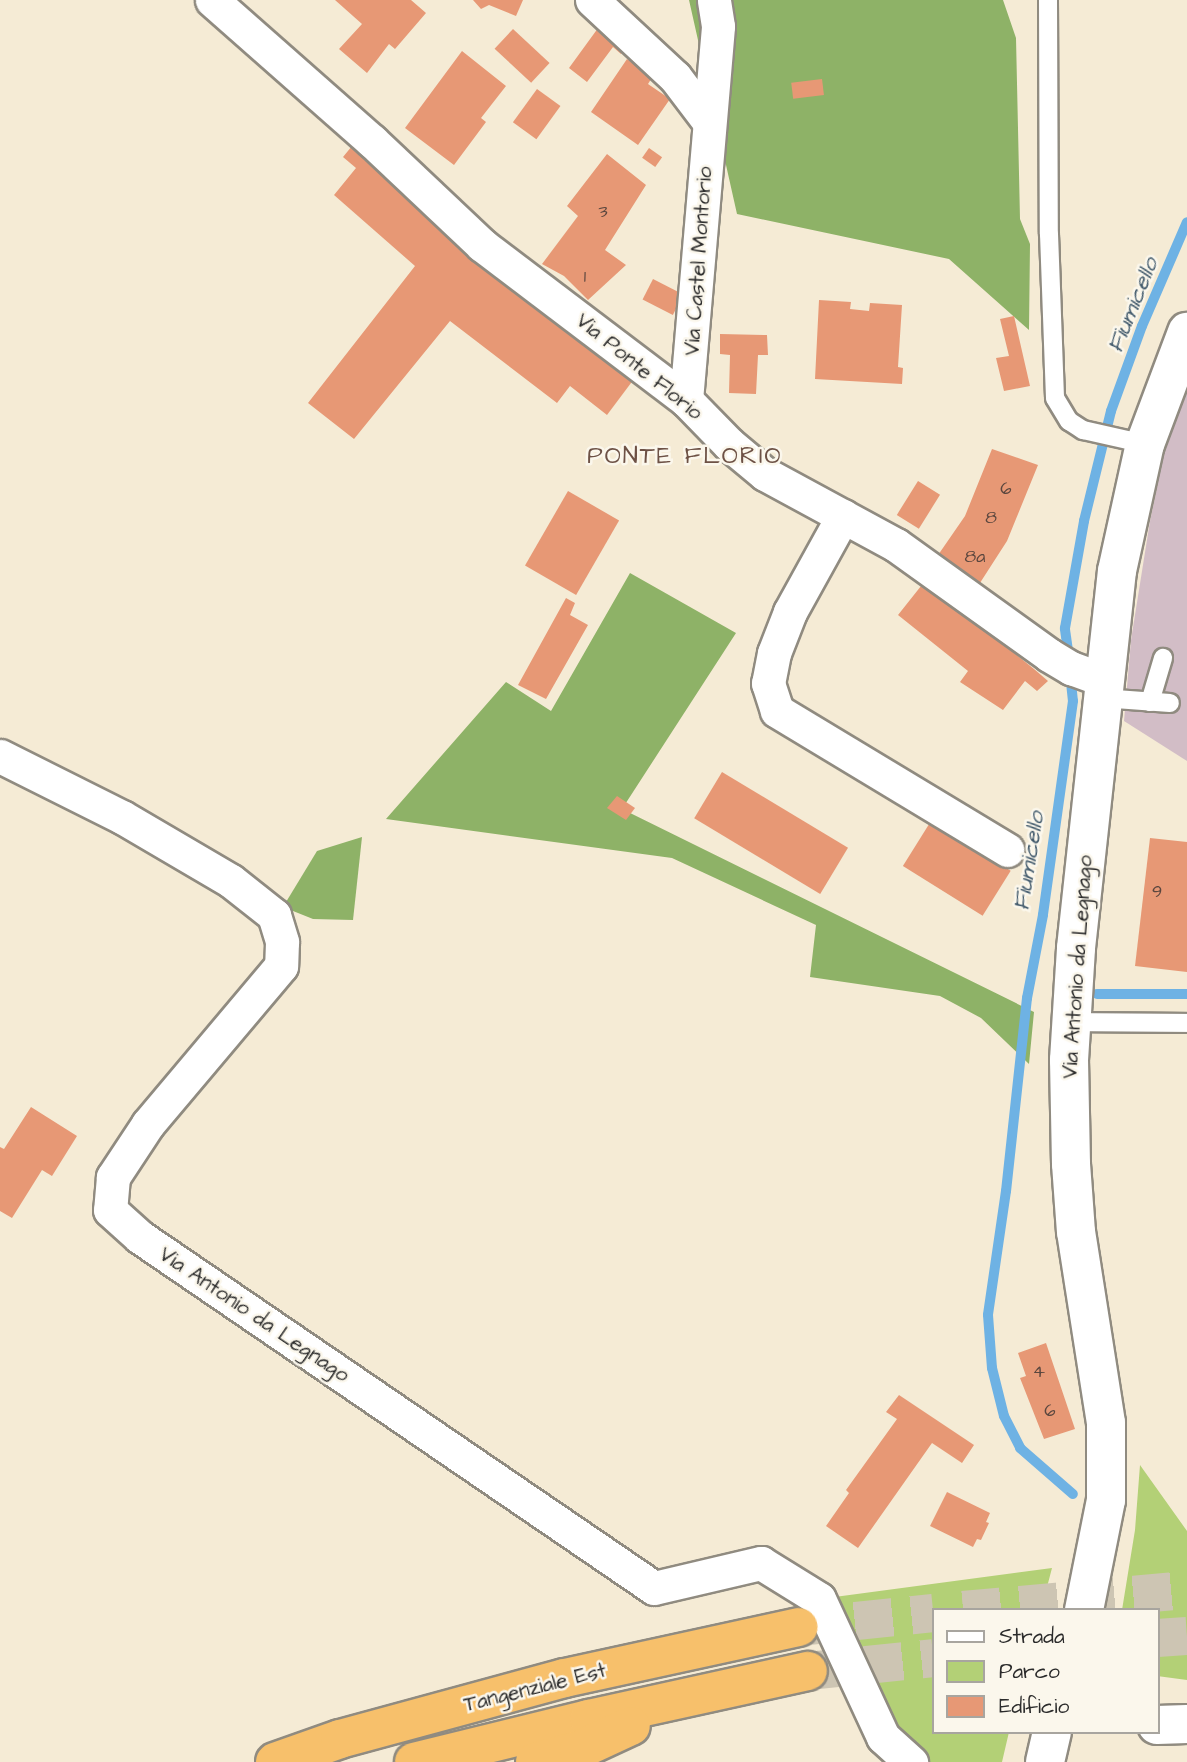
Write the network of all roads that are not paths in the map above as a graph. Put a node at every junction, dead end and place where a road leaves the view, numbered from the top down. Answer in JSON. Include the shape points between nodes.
{"nodes":[{"id":1,"x":212,"y":0,"type":"edge"},
{"id":2,"x":592,"y":0,"type":"edge"},
{"id":3,"x":714,"y":0,"type":"edge"},
{"id":4,"x":1048,"y":0,"type":"edge"},
{"id":5,"x":709,"y":122,"type":"junction"},
{"id":6,"x":1187,"y":332,"type":"edge"},
{"id":7,"x":686,"y":400,"type":"junction"},
{"id":8,"x":1132,"y":442,"type":"junction"},
{"id":9,"x":843,"y":516,"type":"junction"},
{"id":10,"x":1163,"y":658,"type":"dead end"},
{"id":11,"x":1097,"y":684,"type":"junction"},
{"id":12,"x":1150,"y":702,"type":"junction"},
{"id":13,"x":1170,"y":703,"type":"dead end"},
{"id":14,"x":0,"y":755,"type":"edge"},
{"id":15,"x":1007,"y":850,"type":"dead end"},
{"id":16,"x":1071,"y":1022,"type":"junction"},
{"id":17,"x":1187,"y":1023,"type":"edge"},
{"id":18,"x":1084,"y":1608,"type":"edge"},
{"id":19,"x":798,"y":1627,"type":"tunnel mouth"},
{"id":20,"x":808,"y":1671,"type":"tunnel mouth"},
{"id":21,"x":706,"y":1692,"type":"junction"},
{"id":22,"x":1187,"y":1724,"type":"edge"},
{"id":23,"x":1159,"y":1725,"type":"edge"},
{"id":24,"x":1052,"y":1734,"type":"edge"},
{"id":25,"x":275,"y":1762,"type":"edge"},
{"id":26,"x":414,"y":1762,"type":"edge"},
{"id":27,"x":535,"y":1762,"type":"edge"},
{"id":28,"x":911,"y":1762,"type":"edge"},
{"id":29,"x":1045,"y":1762,"type":"edge"}],
"edges":[{"from":1,"to":7,"type":"street","name":"Via Ponte Florio","via":[[482,245]]},
{"from":2,"to":5,"type":"street","via":[[675,77]]},
{"from":3,"to":5,"type":"street","name":"Via Castel Montorio","via":[[718,26]]},
{"from":4,"to":8,"type":"lane","via":[[1055,398],[1069,421]]},
{"from":5,"to":7,"type":"street","name":"Via Castel Montorio"},
{"from":6,"to":8,"type":"street","name":"Via Antonio da Legnago"},
{"from":7,"to":9,"type":"street","name":"Via Ponte Florio","via":[[765,474]]},
{"from":8,"to":11,"type":"street","name":"Via Antonio da Legnago","via":[[1117,571]]},
{"from":9,"to":11,"type":"street","name":"Via Ponte Florio","via":[[896,545]]},
{"from":9,"to":15,"type":"street","via":[[790,612],[774,653],[768,683],[777,710]]},
{"from":10,"to":12,"type":"lane"},
{"from":11,"to":12,"type":"lane"},
{"from":11,"to":16,"type":"street","name":"Via Antonio da Legnago"},
{"from":12,"to":13,"type":"lane"},
{"from":14,"to":28,"type":"street","name":"Via Antonio da Legnago","via":[[122,817],[232,881],[274,915],[282,942],[281,966],[148,1124],[113,1177],[110,1210],[140,1237],[654,1588],[761,1563],[819,1599],[883,1737]]},
{"from":16,"to":17,"type":"lane"},
{"from":16,"to":18,"type":"street","name":"Via Antonio da Legnago","via":[[1076,1232],[1106,1423],[1106,1500]]},
{"from":19,"to":25,"type":"highway","name":"Tangenziale Est","via":[[565,1678],[340,1739]]},
{"from":20,"to":21,"type":"highway","name":"Tangenziale Est"},
{"from":21,"to":26,"type":"highway","name":"Tangenziale Est"},
{"from":21,"to":27,"type":"highway","via":[[579,1750]]},
{"from":22,"to":23,"type":"street"},
{"from":24,"to":29,"type":"street"}]}
